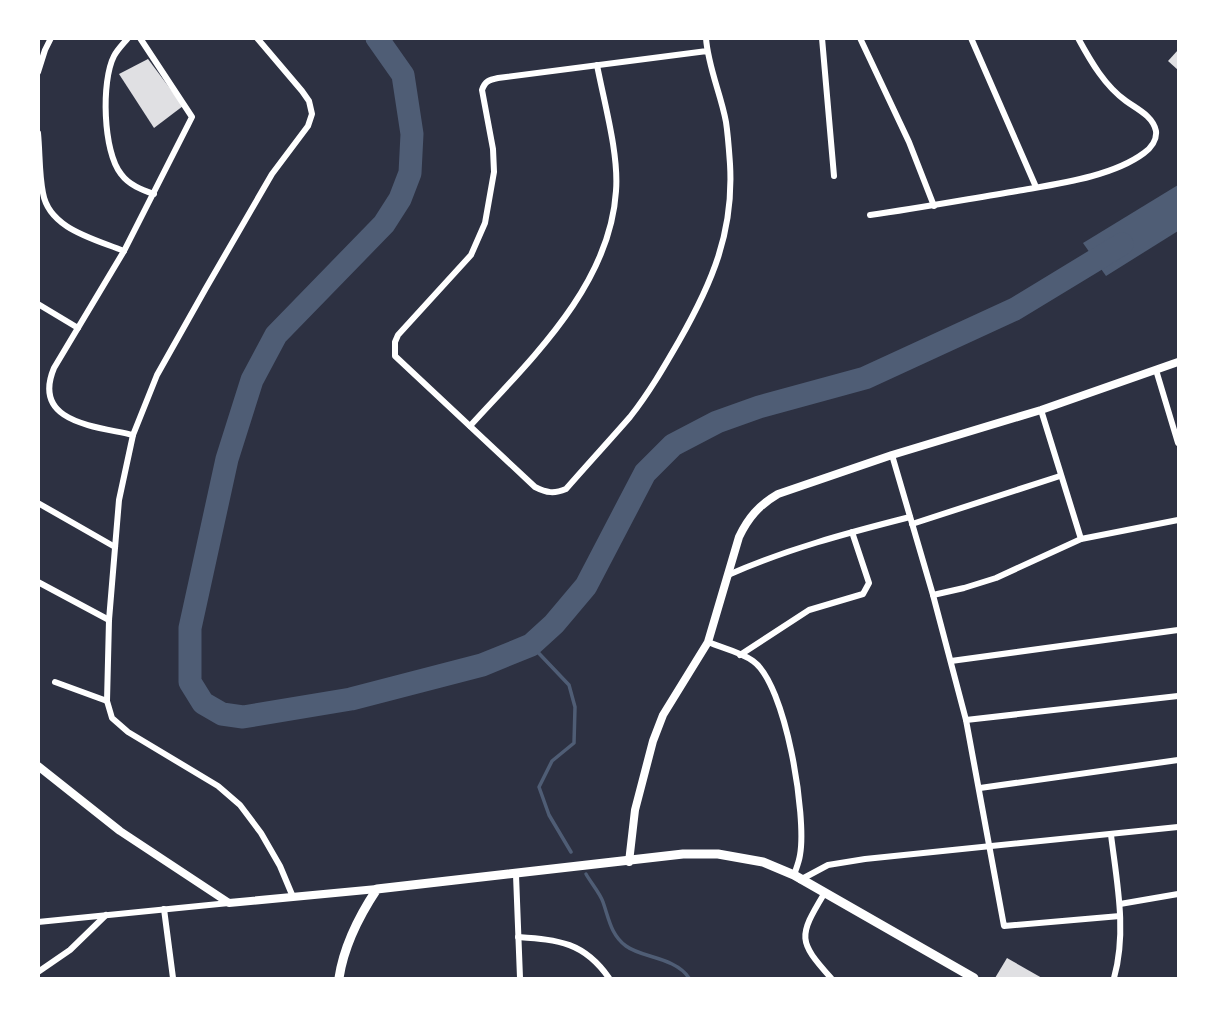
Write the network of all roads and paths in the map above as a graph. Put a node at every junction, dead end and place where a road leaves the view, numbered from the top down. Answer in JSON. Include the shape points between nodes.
{"nodes":[{"id":1,"x":51,"y":38,"type":"edge"},
{"id":2,"x":128,"y":38,"type":"edge"},
{"id":3,"x":140,"y":38,"type":"edge"},
{"id":4,"x":257,"y":38,"type":"edge"},
{"id":5,"x":706,"y":38,"type":"edge"},
{"id":6,"x":830,"y":38,"type":"edge"},
{"id":7,"x":860,"y":38,"type":"edge"},
{"id":8,"x":971,"y":38,"type":"edge"},
{"id":9,"x":1079,"y":38,"type":"edge"},
{"id":10,"x":822,"y":42,"type":"edge"},
{"id":11,"x":707,"y":51,"type":"junction"},
{"id":12,"x":597,"y":65,"type":"junction"},
{"id":13,"x":38,"y":72,"type":"edge"},
{"id":14,"x":38,"y":133,"type":"edge"},
{"id":15,"x":834,"y":176,"type":"dead end"},
{"id":16,"x":1036,"y":187,"type":"junction"},
{"id":17,"x":154,"y":194,"type":"junction"},
{"id":18,"x":934,"y":205,"type":"junction"},
{"id":19,"x":870,"y":215,"type":"dead end"},
{"id":20,"x":124,"y":251,"type":"junction"},
{"id":21,"x":38,"y":304,"type":"edge"},
{"id":22,"x":78,"y":328,"type":"junction"},
{"id":23,"x":1178,"y":362,"type":"edge"},
{"id":24,"x":1156,"y":370,"type":"junction"},
{"id":25,"x":1041,"y":410,"type":"junction"},
{"id":26,"x":470,"y":426,"type":"junction"},
{"id":27,"x":133,"y":435,"type":"junction"},
{"id":28,"x":1178,"y":443,"type":"edge"},
{"id":29,"x":892,"y":455,"type":"junction"},
{"id":30,"x":1060,"y":476,"type":"junction"},
{"id":31,"x":38,"y":503,"type":"edge"},
{"id":32,"x":1178,"y":520,"type":"edge"},
{"id":33,"x":911,"y":521,"type":"junction"},
{"id":34,"x":852,"y":532,"type":"junction"},
{"id":35,"x":1082,"y":539,"type":"junction"},
{"id":36,"x":115,"y":547,"type":"junction"},
{"id":37,"x":728,"y":575,"type":"junction"},
{"id":38,"x":38,"y":582,"type":"edge"},
{"id":39,"x":933,"y":594,"type":"junction"},
{"id":40,"x":109,"y":621,"type":"junction"},
{"id":41,"x":1178,"y":630,"type":"edge"},
{"id":42,"x":708,"y":642,"type":"junction"},
{"id":43,"x":740,"y":655,"type":"junction"},
{"id":44,"x":951,"y":661,"type":"junction"},
{"id":45,"x":55,"y":682,"type":"dead end"},
{"id":46,"x":1178,"y":696,"type":"edge"},
{"id":47,"x":107,"y":701,"type":"junction"},
{"id":48,"x":966,"y":720,"type":"junction"},
{"id":49,"x":1178,"y":760,"type":"edge"},
{"id":50,"x":38,"y":766,"type":"edge"},
{"id":51,"x":980,"y":788,"type":"junction"},
{"id":52,"x":1178,"y":827,"type":"edge"},
{"id":53,"x":1111,"y":835,"type":"junction"},
{"id":54,"x":991,"y":847,"type":"junction"},
{"id":55,"x":629,"y":862,"type":"junction"},
{"id":56,"x":516,"y":875,"type":"junction"},
{"id":57,"x":797,"y":878,"type":"junction"},
{"id":58,"x":377,"y":889,"type":"junction"},
{"id":59,"x":824,"y":894,"type":"junction"},
{"id":60,"x":1178,"y":894,"type":"edge"},
{"id":61,"x":293,"y":897,"type":"junction"},
{"id":62,"x":229,"y":903,"type":"junction"},
{"id":63,"x":1120,"y":904,"type":"junction"},
{"id":64,"x":164,"y":909,"type":"junction"},
{"id":65,"x":106,"y":915,"type":"junction"},
{"id":66,"x":1120,"y":916,"type":"junction"},
{"id":67,"x":38,"y":922,"type":"edge"},
{"id":68,"x":518,"y":937,"type":"junction"},
{"id":69,"x":38,"y":972,"type":"edge"},
{"id":70,"x":173,"y":978,"type":"edge"},
{"id":71,"x":339,"y":978,"type":"edge"},
{"id":72,"x":520,"y":978,"type":"edge"},
{"id":73,"x":609,"y":978,"type":"edge"},
{"id":74,"x":831,"y":978,"type":"edge"},
{"id":75,"x":974,"y":978,"type":"edge"},
{"id":76,"x":1114,"y":978,"type":"edge"}],
"edges":[{"from":1,"to":13,"type":"street"},
{"from":2,"to":17,"type":"street","via":[[114,55],[108,74],[106,122],[112,158],[121,174],[137,188]]},
{"from":3,"to":17,"type":"street","via":[[192,117]]},
{"from":4,"to":27,"type":"street","via":[[309,101],[309,126],[272,174],[200,299],[157,375]]},
{"from":5,"to":11,"type":"street"},
{"from":6,"to":10,"type":"street"},
{"from":7,"to":18,"type":"street"},
{"from":8,"to":16,"type":"street"},
{"from":9,"to":16,"type":"street","via":[[1111,88],[1147,117],[1156,131],[1155,141],[1142,155],[1118,167]]},
{"from":10,"to":15,"type":"street"},
{"from":11,"to":12,"type":"street"},
{"from":11,"to":26,"type":"street","via":[[726,121],[730,201],[726,234],[706,292],[657,380],[631,416],[559,492],[535,487]]},
{"from":12,"to":26,"type":"street","via":[[617,189],[604,244],[575,302]]},
{"from":12,"to":26,"type":"street","via":[[484,83],[494,173],[485,223],[471,255],[398,335],[394,349],[400,363]]},
{"from":14,"to":20,"type":"street","via":[[43,194],[53,216]]},
{"from":16,"to":18,"type":"street"},
{"from":17,"to":20,"type":"street"},
{"from":18,"to":19,"type":"street"},
{"from":20,"to":22,"type":"street"},
{"from":21,"to":22,"type":"street"},
{"from":22,"to":27,"type":"street","via":[[50,379],[50,401],[75,421]]},
{"from":23,"to":24,"type":"street"},
{"from":24,"to":25,"type":"street"},
{"from":24,"to":28,"type":"street"},
{"from":25,"to":29,"type":"street"},
{"from":25,"to":30,"type":"street"},
{"from":27,"to":36,"type":"street","via":[[119,500]]},
{"from":29,"to":33,"type":"street"},
{"from":29,"to":37,"type":"street","via":[[764,502],[739,537]]},
{"from":30,"to":33,"type":"street"},
{"from":30,"to":35,"type":"street"},
{"from":31,"to":36,"type":"street"},
{"from":32,"to":35,"type":"street"},
{"from":33,"to":34,"type":"street"},
{"from":33,"to":39,"type":"street"},
{"from":34,"to":37,"type":"street","via":[[774,555]]},
{"from":34,"to":43,"type":"street","via":[[868,589],[808,610]]},
{"from":35,"to":39,"type":"street","via":[[996,578]]},
{"from":36,"to":40,"type":"street"},
{"from":37,"to":42,"type":"street"},
{"from":38,"to":40,"type":"street"},
{"from":39,"to":44,"type":"street"},
{"from":40,"to":47,"type":"street"},
{"from":41,"to":44,"type":"street"},
{"from":42,"to":43,"type":"street"},
{"from":42,"to":55,"type":"street","via":[[663,715],[653,741],[635,810]]},
{"from":43,"to":57,"type":"street","via":[[754,661],[766,676],[786,721],[800,817]]},
{"from":44,"to":48,"type":"street"},
{"from":45,"to":47,"type":"street"},
{"from":46,"to":48,"type":"street"},
{"from":47,"to":61,"type":"street","via":[[112,718],[128,732],[218,786],[240,805],[274,855]]},
{"from":48,"to":51,"type":"street"},
{"from":49,"to":51,"type":"street"},
{"from":50,"to":62,"type":"street","via":[[120,831]]},
{"from":51,"to":54,"type":"street"},
{"from":52,"to":53,"type":"street"},
{"from":53,"to":54,"type":"street"},
{"from":53,"to":63,"type":"street"},
{"from":54,"to":57,"type":"street","via":[[864,859],[828,865]]},
{"from":54,"to":66,"type":"street","via":[[1004,926]]},
{"from":55,"to":56,"type":"main road"},
{"from":55,"to":57,"type":"main road","via":[[718,854],[762,862]]},
{"from":56,"to":58,"type":"main road"},
{"from":56,"to":68,"type":"street"},
{"from":57,"to":59,"type":"main road"},
{"from":58,"to":61,"type":"street"},
{"from":58,"to":71,"type":"main road","via":[[349,940]]},
{"from":59,"to":74,"type":"street","via":[[805,929],[805,939],[813,958]]},
{"from":59,"to":75,"type":"main road"},
{"from":60,"to":63,"type":"street"},
{"from":61,"to":62,"type":"street"},
{"from":62,"to":64,"type":"street"},
{"from":63,"to":66,"type":"street"},
{"from":64,"to":65,"type":"street"},
{"from":64,"to":70,"type":"street"},
{"from":65,"to":67,"type":"street"},
{"from":65,"to":69,"type":"street","via":[[70,950]]},
{"from":66,"to":76,"type":"street","via":[[1121,943]]},
{"from":68,"to":72,"type":"street"},
{"from":68,"to":73,"type":"street","via":[[574,946]]}]}
